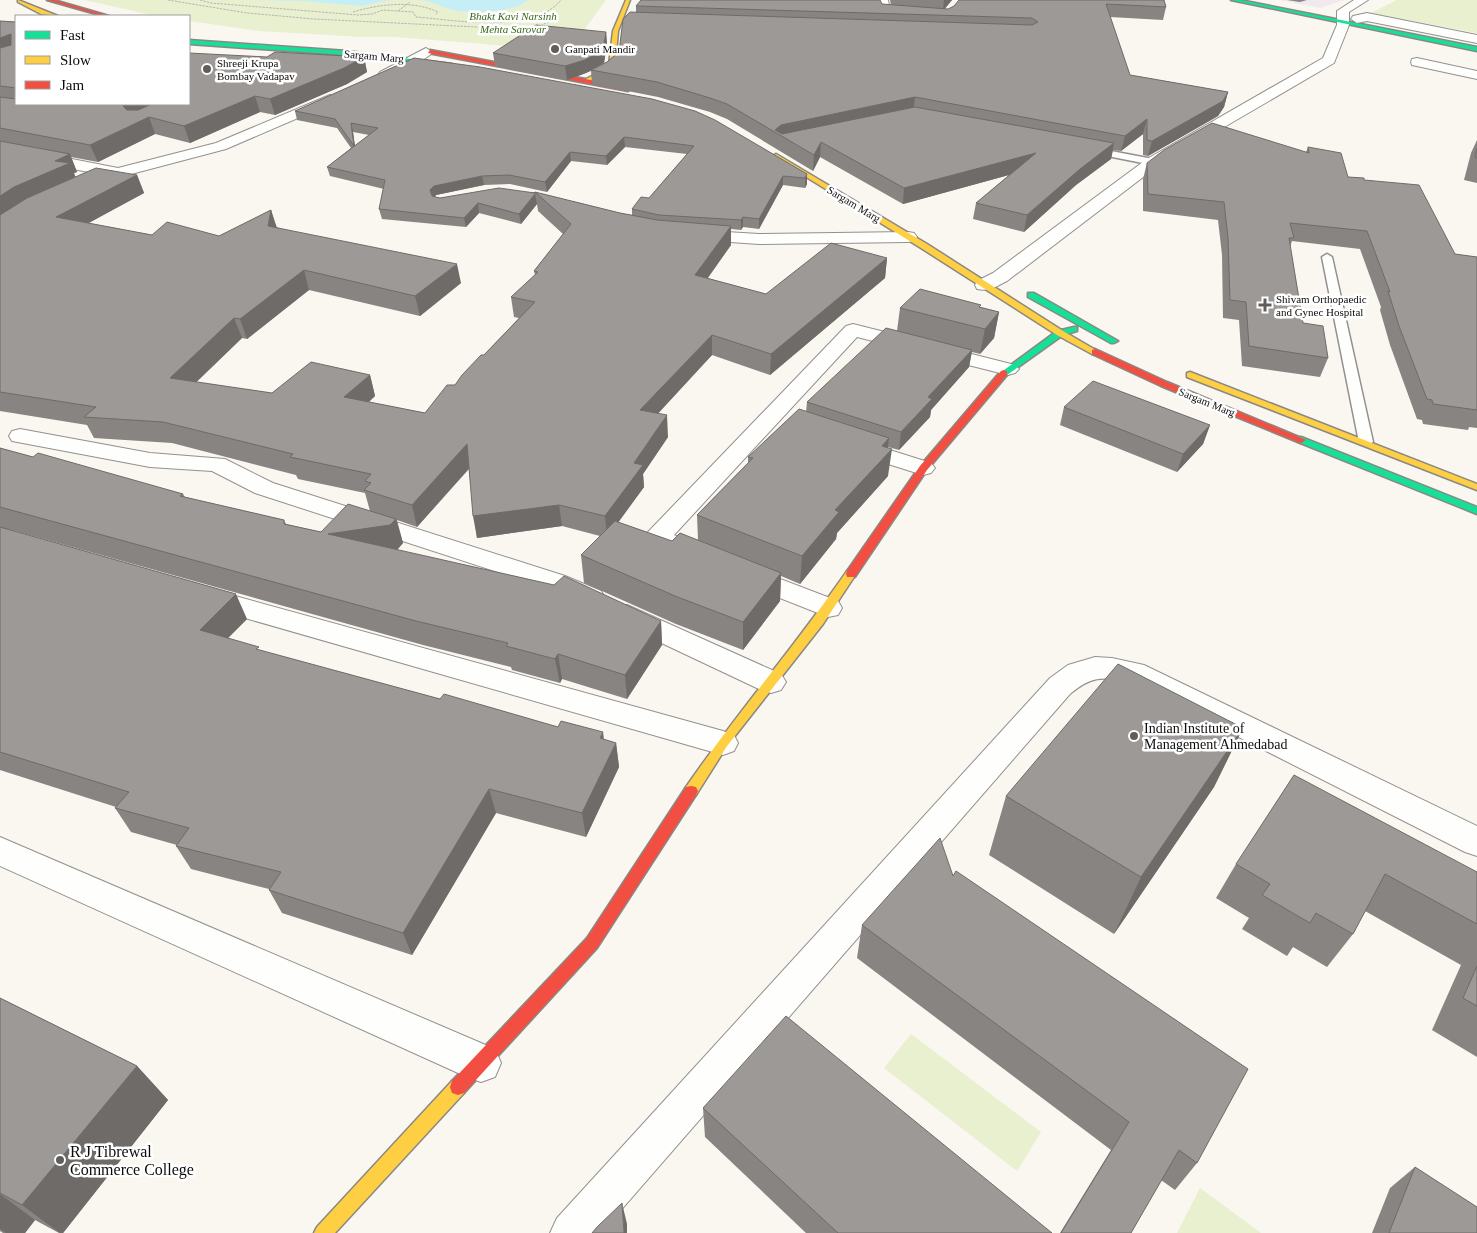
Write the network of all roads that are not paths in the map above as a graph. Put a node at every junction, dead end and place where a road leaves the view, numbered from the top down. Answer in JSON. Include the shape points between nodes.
{"nodes":[{"id":1,"x":28,"y":0,"type":"edge"},
{"id":2,"x":49,"y":0,"type":"edge"},
{"id":3,"x":628,"y":0,"type":"edge"},
{"id":4,"x":882,"y":0,"type":"edge"},
{"id":5,"x":1233,"y":0,"type":"edge"},
{"id":6,"x":1262,"y":0,"type":"edge"},
{"id":7,"x":1362,"y":0,"type":"edge"},
{"id":8,"x":11,"y":1,"type":"edge"},
{"id":9,"x":20,"y":1,"type":"edge"},
{"id":10,"x":52,"y":15,"type":"edge"},
{"id":11,"x":103,"y":15,"type":"edge"},
{"id":12,"x":922,"y":15,"type":"edge"},
{"id":13,"x":1348,"y":19,"type":"junction"},
{"id":14,"x":190,"y":34,"type":"edge"},
{"id":15,"x":1388,"y":37,"type":"dead end"},
{"id":16,"x":1477,"y":39,"type":"edge"},
{"id":17,"x":190,"y":42,"type":"edge"},
{"id":18,"x":1477,"y":43,"type":"edge"},
{"id":19,"x":613,"y":45,"type":"junction"},
{"id":20,"x":1477,"y":49,"type":"edge"},
{"id":21,"x":420,"y":55,"type":"junction"},
{"id":22,"x":1477,"y":55,"type":"edge"},
{"id":23,"x":599,"y":56,"type":"edge"},
{"id":24,"x":1417,"y":62,"type":"dead end"},
{"id":25,"x":527,"y":69,"type":"junction"},
{"id":26,"x":604,"y":72,"type":"junction"},
{"id":27,"x":1477,"y":75,"type":"edge"},
{"id":28,"x":375,"y":79,"type":"edge"},
{"id":29,"x":587,"y":80,"type":"junction"},
{"id":30,"x":564,"y":82,"type":"junction"},
{"id":31,"x":617,"y":86,"type":"junction"},
{"id":32,"x":348,"y":91,"type":"edge"},
{"id":33,"x":1078,"y":148,"type":"edge"},
{"id":34,"x":0,"y":150,"type":"edge"},
{"id":35,"x":766,"y":150,"type":"edge"},
{"id":36,"x":1153,"y":162,"type":"junction"},
{"id":37,"x":118,"y":173,"type":"junction"},
{"id":38,"x":76,"y":191,"type":"edge"},
{"id":39,"x":677,"y":233,"type":"edge"},
{"id":40,"x":908,"y":237,"type":"junction"},
{"id":41,"x":1327,"y":257,"type":"dead end"},
{"id":42,"x":1000,"y":281,"type":"junction"},
{"id":43,"x":1085,"y":325,"type":"junction"},
{"id":44,"x":1060,"y":333,"type":"junction"},
{"id":45,"x":1124,"y":345,"type":"dead end"},
{"id":46,"x":1008,"y":369,"type":"junction"},
{"id":47,"x":1178,"y":370,"type":"dead end"},
{"id":48,"x":20,"y":436,"type":"dead end"},
{"id":49,"x":833,"y":438,"type":"edge"},
{"id":50,"x":1366,"y":442,"type":"junction"},
{"id":51,"x":923,"y":468,"type":"junction"},
{"id":52,"x":1477,"y":487,"type":"edge"},
{"id":53,"x":1477,"y":511,"type":"edge"},
{"id":54,"x":182,"y":590,"type":"edge"},
{"id":55,"x":828,"y":608,"type":"junction"},
{"id":56,"x":771,"y":682,"type":"junction"},
{"id":57,"x":723,"y":743,"type":"junction"},
{"id":58,"x":1477,"y":842,"type":"edge"},
{"id":59,"x":0,"y":851,"type":"edge"},
{"id":60,"x":481,"y":1063,"type":"junction"},
{"id":61,"x":323,"y":1233,"type":"edge"},
{"id":62,"x":572,"y":1233,"type":"edge"}],
"edges":[{"from":1,"to":9,"type":"main road"},
{"from":2,"to":11,"type":"main road"},
{"from":3,"to":19,"type":"main road"},
{"from":4,"to":12,"type":"street","via":[[885,13]]},
{"from":5,"to":13,"type":"main road"},
{"from":6,"to":13,"type":"main road"},
{"from":7,"to":13,"type":"street","via":[[1343,11]]},
{"from":8,"to":9,"type":"main road"},
{"from":9,"to":10,"type":"main road"},
{"from":13,"to":16,"type":"street","via":[[1367,17]]},
{"from":13,"to":18,"type":"main road"},
{"from":13,"to":20,"type":"main road"},
{"from":13,"to":36,"type":"street","via":[[1329,60]]},
{"from":14,"to":21,"type":"main road","name":"Sargam Marg"},
{"from":15,"to":22,"type":"street"},
{"from":17,"to":21,"type":"main road","name":"Sargam Marg"},
{"from":19,"to":23,"type":"main road"},
{"from":19,"to":26,"type":"main road","via":[[612,64]]},
{"from":21,"to":25,"type":"main road","name":"Sargam Marg"},
{"from":21,"to":28,"type":"street"},
{"from":21,"to":30,"type":"main road","name":"Sargam Marg"},
{"from":24,"to":27,"type":"street"},
{"from":25,"to":30,"type":"main road","name":"Sargam Marg"},
{"from":25,"to":30,"type":"main road","via":[[577,67]]},
{"from":26,"to":29,"type":"main road"},
{"from":26,"to":31,"type":"main road","via":[[606,81]]},
{"from":29,"to":30,"type":"main road"},
{"from":29,"to":31,"type":"main road","name":"Sargam Marg"},
{"from":30,"to":31,"type":"main road","name":"Sargam Marg","via":[[636,95]]},
{"from":32,"to":37,"type":"street","via":[[221,146]]},
{"from":33,"to":36,"type":"lane"},
{"from":34,"to":37,"type":"street"},
{"from":35,"to":40,"type":"main road","name":"Sargam Marg"},
{"from":36,"to":42,"type":"street"},
{"from":37,"to":38,"type":"street"},
{"from":39,"to":40,"type":"street","via":[[759,239]]},
{"from":40,"to":42,"type":"main road","name":"Sargam Marg"},
{"from":41,"to":50,"type":"lane"},
{"from":42,"to":43,"type":"main road","name":"Sargam Marg"},
{"from":42,"to":44,"type":"main road","name":"Sargam Marg"},
{"from":43,"to":44,"type":"main road"},
{"from":43,"to":45,"type":"main road","name":"Sargam Marg"},
{"from":44,"to":46,"type":"main road"},
{"from":44,"to":53,"type":"main road","name":"Sargam Marg","via":[[1164,384]]},
{"from":46,"to":51,"type":"main road"},
{"from":46,"to":55,"type":"street","via":[[853,330],[780,420],[657,538]]},
{"from":47,"to":50,"type":"main road","name":"Sargam Marg"},
{"from":48,"to":56,"type":"street","via":[[150,460],[217,464],[264,488],[556,582]]},
{"from":49,"to":51,"type":"street"},
{"from":50,"to":52,"type":"main road","name":"Sargam Marg"},
{"from":51,"to":55,"type":"main road"},
{"from":54,"to":57,"type":"street"},
{"from":55,"to":56,"type":"main road"},
{"from":56,"to":57,"type":"main road"},
{"from":57,"to":60,"type":"main road","via":[[592,943]]},
{"from":58,"to":62,"type":"street","via":[[1134,672],[1089,667],[1072,675],[1060,686]]},
{"from":59,"to":60,"type":"street"},
{"from":60,"to":61,"type":"main road"}]}
